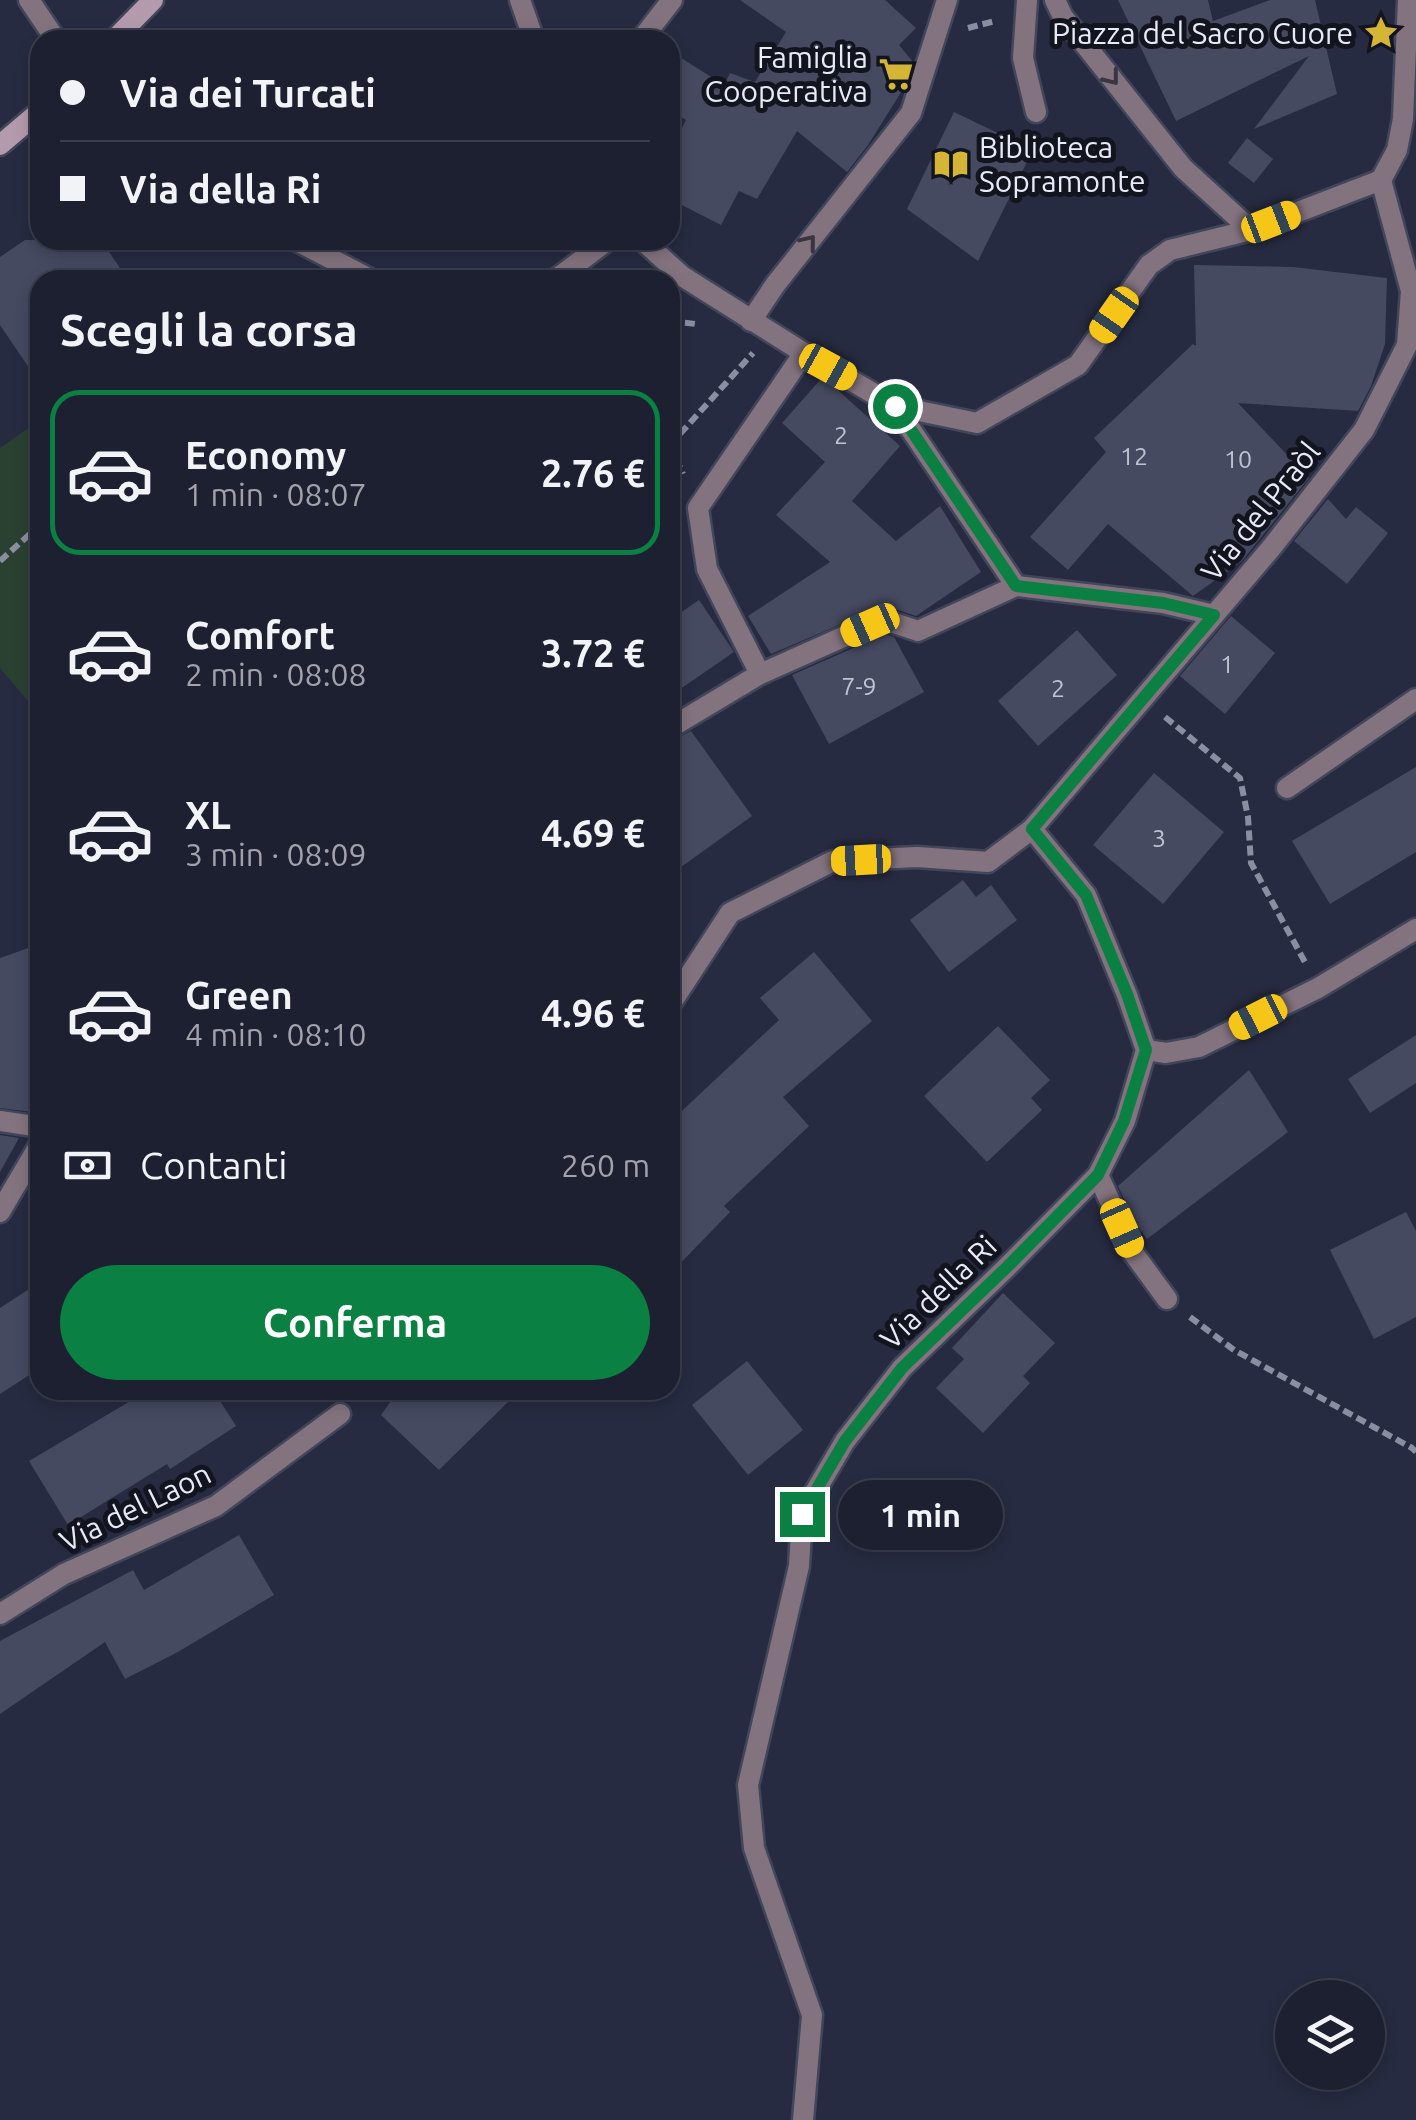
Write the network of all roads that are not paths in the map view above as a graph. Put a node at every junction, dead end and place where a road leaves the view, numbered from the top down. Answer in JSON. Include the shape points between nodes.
{"nodes":[{"id":1,"x":29,"y":0,"type":"edge"},
{"id":2,"x":152,"y":0,"type":"edge"},
{"id":3,"x":520,"y":0,"type":"edge"},
{"id":4,"x":672,"y":0,"type":"edge"},
{"id":5,"x":947,"y":0,"type":"edge"},
{"id":6,"x":1055,"y":0,"type":"edge"},
{"id":7,"x":1408,"y":0,"type":"edge"},
{"id":8,"x":1026,"y":7,"type":"edge"},
{"id":9,"x":49,"y":30,"type":"edge"},
{"id":10,"x":124,"y":30,"type":"edge"},
{"id":11,"x":530,"y":30,"type":"edge"},
{"id":12,"x":649,"y":30,"type":"edge"},
{"id":13,"x":1036,"y":112,"type":"dead end"},
{"id":14,"x":30,"y":120,"type":"edge"},
{"id":15,"x":0,"y":146,"type":"edge"},
{"id":16,"x":1381,"y":180,"type":"junction"},
{"id":17,"x":1250,"y":230,"type":"junction"},
{"id":18,"x":314,"y":250,"type":"edge"},
{"id":19,"x":595,"y":250,"type":"edge"},
{"id":20,"x":653,"y":250,"type":"edge"},
{"id":21,"x":352,"y":270,"type":"edge"},
{"id":22,"x":568,"y":270,"type":"edge"},
{"id":23,"x":675,"y":270,"type":"edge"},
{"id":24,"x":680,"y":274,"type":"edge"},
{"id":25,"x":1414,"y":292,"type":"edge"},
{"id":26,"x":751,"y":321,"type":"junction"},
{"id":27,"x":804,"y":353,"type":"junction"},
{"id":28,"x":895,"y":406,"type":"junction"},
{"id":29,"x":1016,"y":586,"type":"junction"},
{"id":30,"x":1214,"y":615,"type":"junction"},
{"id":31,"x":760,"y":674,"type":"junction"},
{"id":32,"x":1416,"y":699,"type":"edge"},
{"id":33,"x":680,"y":722,"type":"edge"},
{"id":34,"x":1287,"y":788,"type":"dead end"},
{"id":35,"x":1032,"y":829,"type":"junction"},
{"id":36,"x":1416,"y":929,"type":"edge"},
{"id":37,"x":680,"y":989,"type":"edge"},
{"id":38,"x":1146,"y":1050,"type":"junction"},
{"id":39,"x":0,"y":1120,"type":"edge"},
{"id":40,"x":30,"y":1124,"type":"edge"},
{"id":41,"x":30,"y":1161,"type":"edge"},
{"id":42,"x":1098,"y":1175,"type":"junction"},
{"id":43,"x":0,"y":1212,"type":"edge"},
{"id":44,"x":1167,"y":1299,"type":"road end"},
{"id":45,"x":340,"y":1414,"type":"dead end"},
{"id":46,"x":0,"y":1614,"type":"edge"},
{"id":47,"x":803,"y":2120,"type":"edge"}],
"edges":[{"from":1,"to":9,"type":"street"},
{"from":2,"to":10,"type":"main road"},
{"from":3,"to":11,"type":"street"},
{"from":4,"to":12,"type":"street"},
{"from":26,"to":5,"type":"street","one_way":true,"via":[[911,114]]},
{"from":6,"to":17,"type":"street","one_way":true,"via":[[1183,168]]},
{"from":7,"to":16,"type":"street","via":[[1403,119],[1398,150]]},
{"from":8,"to":13,"type":"street","via":[[1023,58]]},
{"from":14,"to":15,"type":"main road"},
{"from":16,"to":17,"type":"street"},
{"from":16,"to":25,"type":"street","name":"Via del Praòl"},
{"from":17,"to":28,"type":"street","via":[[1170,250],[1149,265],[1078,365],[976,424]]},
{"from":18,"to":21,"type":"street"},
{"from":19,"to":22,"type":"street"},
{"from":20,"to":23,"type":"street"},
{"from":24,"to":26,"type":"street"},
{"from":25,"to":30,"type":"street","name":"Via del Praòl","via":[[1407,345],[1364,430]]},
{"from":26,"to":27,"type":"street"},
{"from":27,"to":28,"type":"street"},
{"from":27,"to":31,"type":"street","via":[[698,508],[707,569]]},
{"from":28,"to":29,"type":"street"},
{"from":29,"to":30,"type":"street","name":"Via del Praòl"},
{"from":29,"to":31,"type":"street","via":[[918,630],[884,620]]},
{"from":30,"to":35,"type":"street"},
{"from":31,"to":33,"type":"street"},
{"from":32,"to":34,"type":"street"},
{"from":35,"to":37,"type":"street","via":[[988,862],[833,861],[730,912]]},
{"from":35,"to":38,"type":"street","via":[[1086,895]]},
{"from":36,"to":38,"type":"street","via":[[1318,988],[1198,1047]]},
{"from":38,"to":42,"type":"street","name":"Via della Ri"},
{"from":39,"to":40,"type":"street"},
{"from":41,"to":43,"type":"street"},
{"from":42,"to":44,"type":"street","via":[[1134,1254]]},
{"from":42,"to":47,"type":"street","name":"Via della Ri","via":[[902,1368],[845,1441],[802,1514],[799,1566],[748,1786],[754,1848],[812,2014]]},
{"from":45,"to":46,"type":"street","name":"Via del Laon","via":[[216,1506],[64,1574]]}]}
